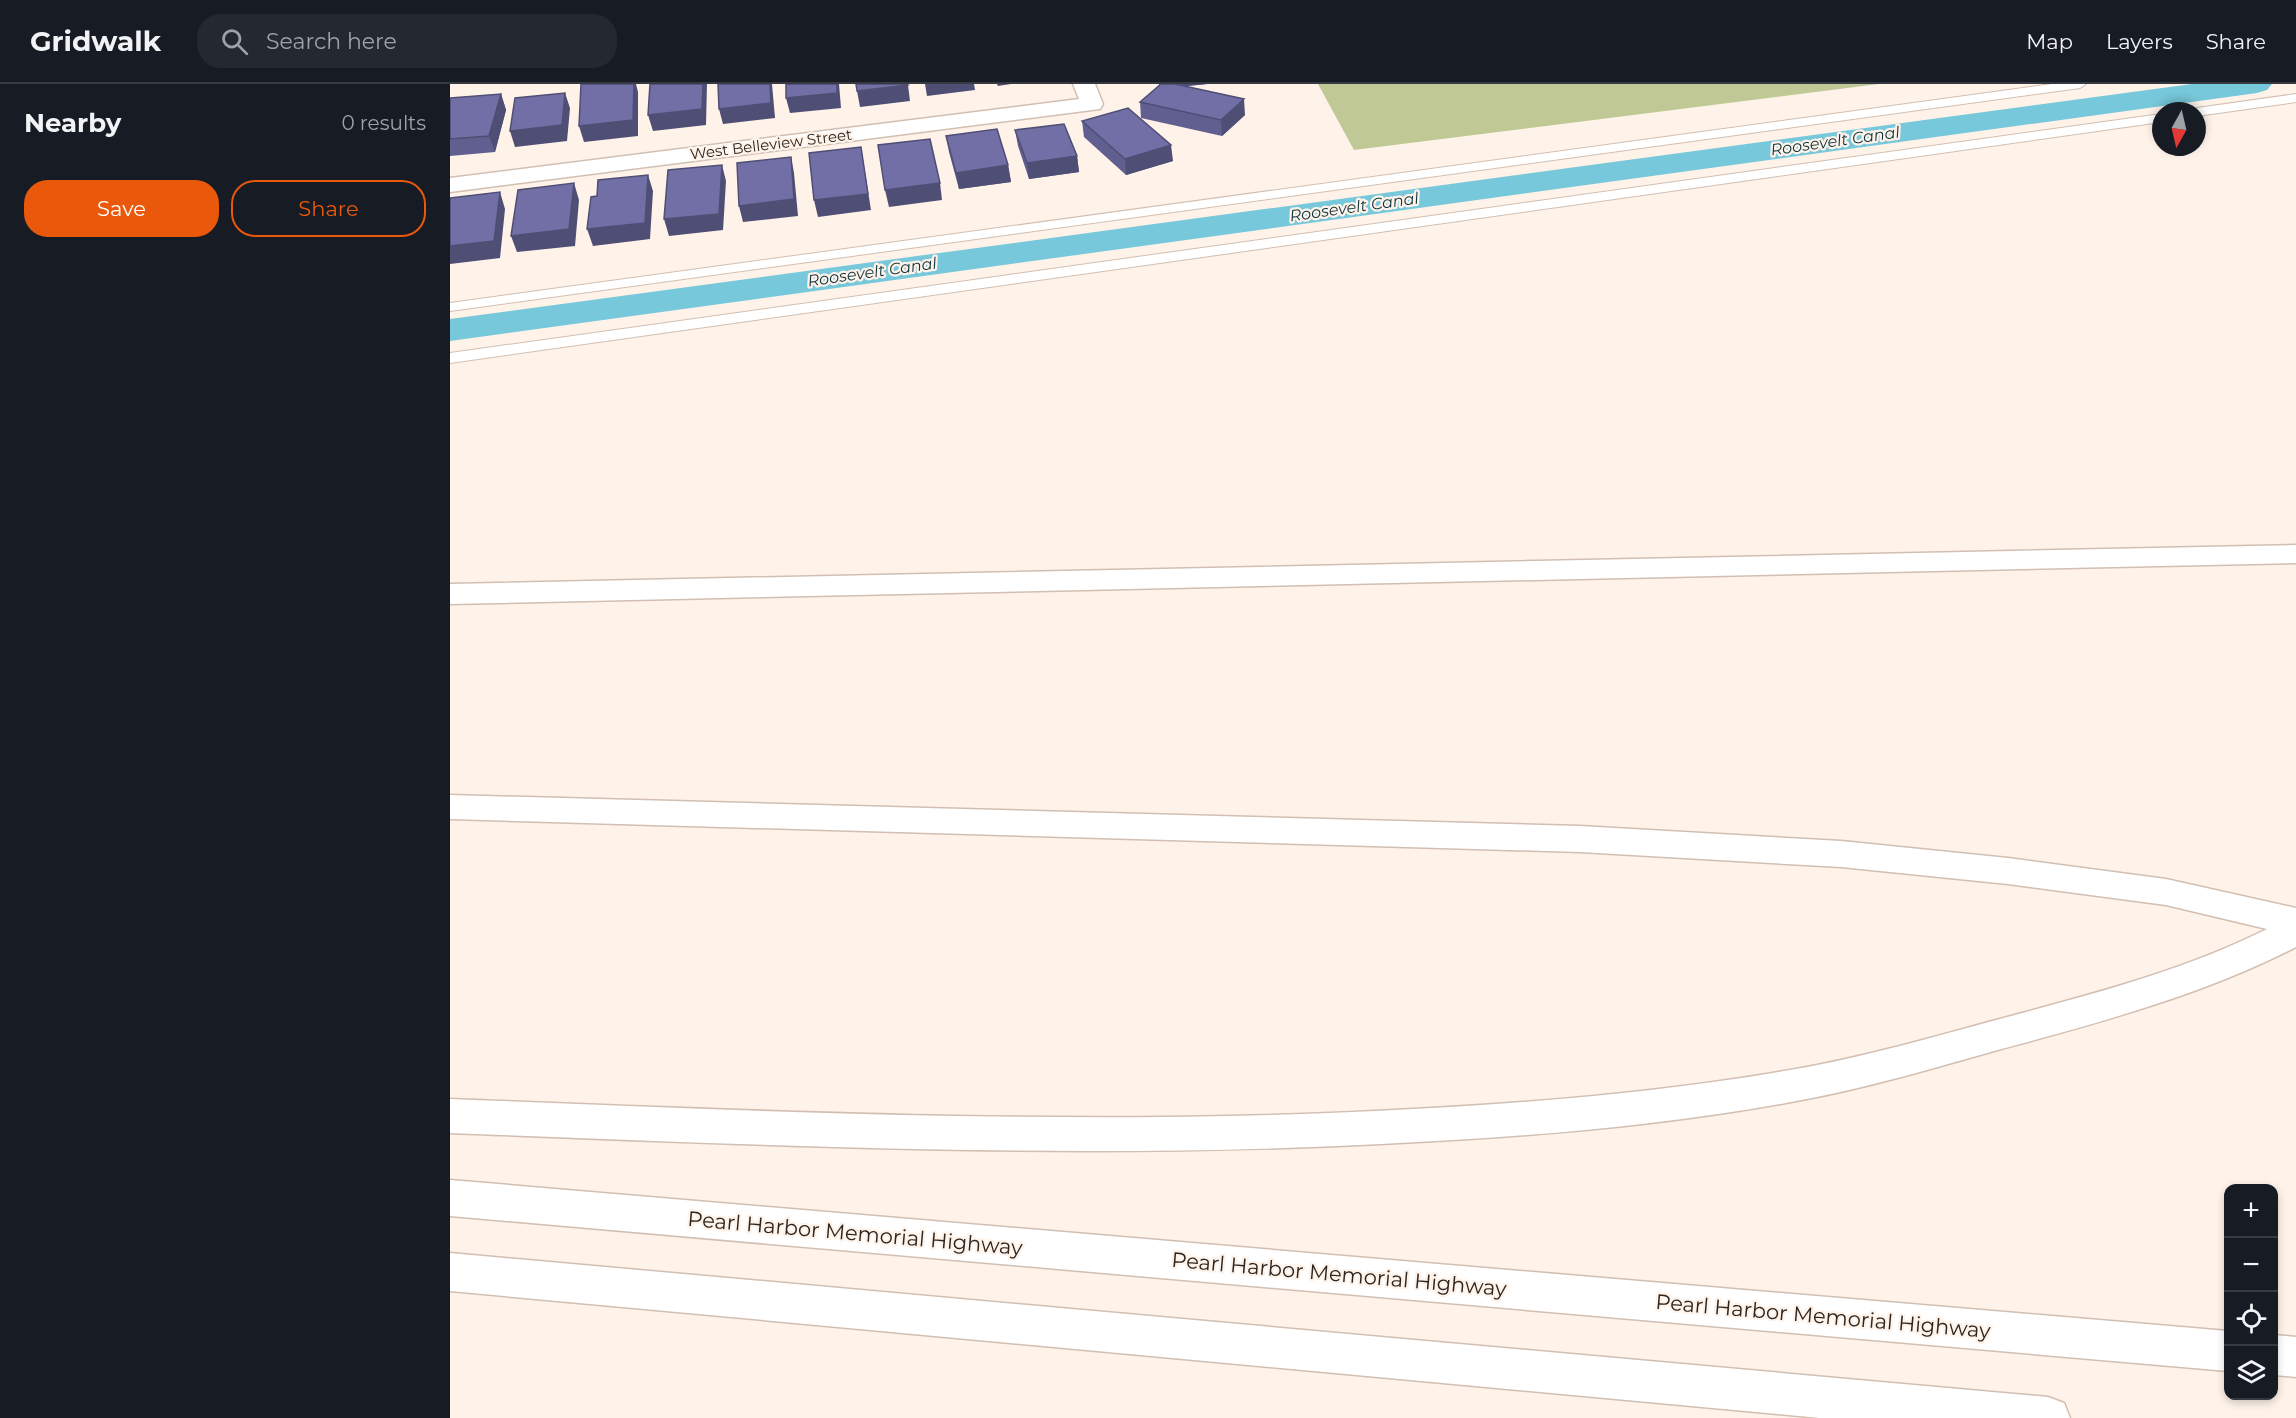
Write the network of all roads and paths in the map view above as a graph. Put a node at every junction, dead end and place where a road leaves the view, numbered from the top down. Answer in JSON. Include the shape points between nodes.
{"nodes":[{"id":1,"x":2080,"y":84,"type":"edge"},
{"id":2,"x":1088,"y":94,"type":"edge"},
{"id":3,"x":2296,"y":98,"type":"edge"},
{"id":4,"x":2206,"y":111,"type":"edge"},
{"id":5,"x":2152,"y":119,"type":"edge"},
{"id":6,"x":450,"y":185,"type":"edge"},
{"id":7,"x":450,"y":307,"type":"edge"},
{"id":8,"x":450,"y":358,"type":"edge"},
{"id":9,"x":2296,"y":554,"type":"edge"},
{"id":10,"x":450,"y":594,"type":"edge"},
{"id":11,"x":450,"y":807,"type":"edge"},
{"id":12,"x":2296,"y":922,"type":"edge"},
{"id":13,"x":2296,"y":931,"type":"edge"},
{"id":14,"x":450,"y":1116,"type":"edge"},
{"id":15,"x":450,"y":1198,"type":"edge"},
{"id":16,"x":450,"y":1272,"type":"edge"},
{"id":17,"x":2224,"y":1351,"type":"edge"},
{"id":18,"x":2278,"y":1355,"type":"edge"},
{"id":19,"x":2296,"y":1357,"type":"edge"},
{"id":20,"x":2048,"y":1418,"type":"edge"}],
"edges":[{"from":1,"to":7,"type":"lane"},
{"from":2,"to":6,"type":"main road","name":"West Belleview Street"},
{"from":3,"to":4,"type":"lane"},
{"from":5,"to":8,"type":"lane"},
{"from":9,"to":10,"type":"main road"},
{"from":11,"to":12,"type":"main road","via":[[1725,846],[2008,871],[2166,892]]},
{"from":13,"to":14,"type":"main road","via":[[2183,980],[2055,1020],[1787,1087],[1611,1112],[1425,1127],[1166,1135]]},
{"from":15,"to":17,"type":"main road","name":"Pearl Harbor Memorial Highway"},
{"from":16,"to":20,"type":"main road"},
{"from":18,"to":19,"type":"main road"}]}
